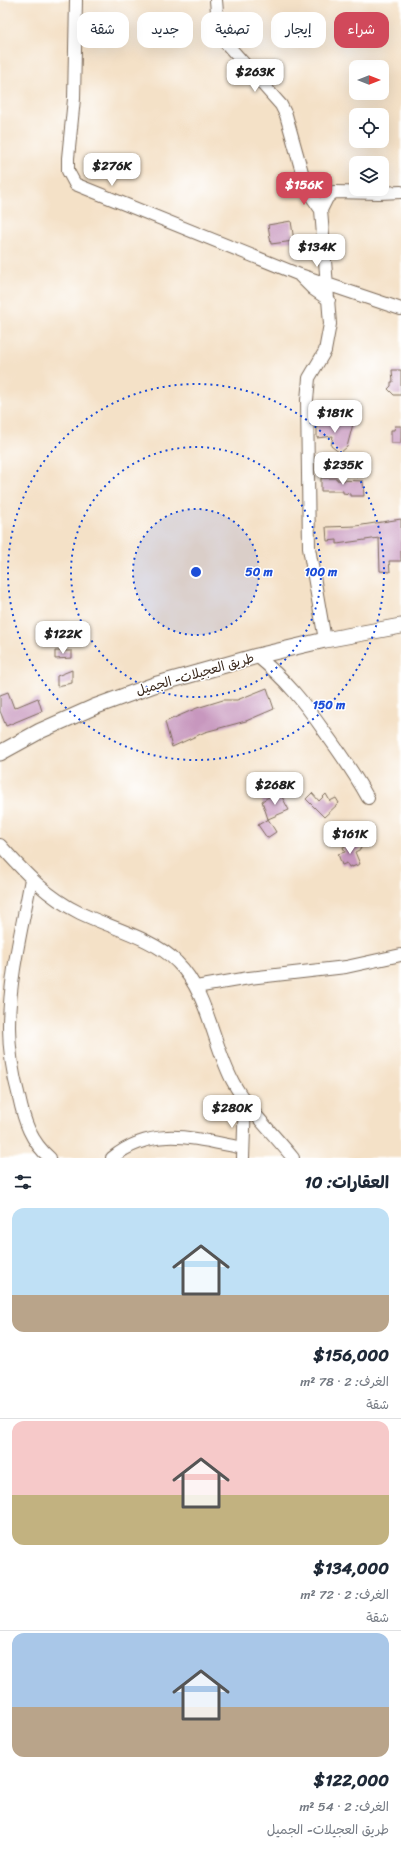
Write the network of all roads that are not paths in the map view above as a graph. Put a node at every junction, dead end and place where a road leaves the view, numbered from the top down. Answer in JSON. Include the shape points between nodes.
{"nodes":[{"id":1,"x":76,"y":0,"type":"edge"},
{"id":2,"x":216,"y":0,"type":"edge"},
{"id":3,"x":307,"y":190,"type":"junction"},
{"id":4,"x":334,"y":192,"type":"junction"},
{"id":5,"x":401,"y":192,"type":"edge"},
{"id":6,"x":321,"y":210,"type":"junction"},
{"id":7,"x":300,"y":275,"type":"junction"},
{"id":8,"x":327,"y":283,"type":"junction"},
{"id":9,"x":328,"y":300,"type":"junction"},
{"id":10,"x":401,"y":309,"type":"edge"},
{"id":11,"x":401,"y":626,"type":"edge"},
{"id":12,"x":325,"y":640,"type":"junction"},
{"id":13,"x":257,"y":656,"type":"junction"},
{"id":14,"x":0,"y":753,"type":"edge"},
{"id":15,"x":368,"y":798,"type":"dead end"},
{"id":16,"x":0,"y":845,"type":"edge"},
{"id":17,"x":31,"y":879,"type":"junction"},
{"id":18,"x":401,"y":955,"type":"edge"},
{"id":19,"x":196,"y":987,"type":"junction"},
{"id":20,"x":245,"y":1100,"type":"junction"},
{"id":21,"x":243,"y":1153,"type":"edge"},
{"id":22,"x":50,"y":1158,"type":"edge"},
{"id":23,"x":112,"y":1158,"type":"edge"},
{"id":24,"x":293,"y":1158,"type":"edge"}],
"edges":[{"from":1,"to":7,"type":"street","via":[[74,99],[68,158],[68,171],[75,184]]},
{"from":2,"to":3,"type":"street","via":[[218,24],[224,41],[275,98],[286,115]]},
{"from":3,"to":4,"type":"street"},
{"from":3,"to":6,"type":"street"},
{"from":4,"to":5,"type":"street"},
{"from":4,"to":6,"type":"street","via":[[327,198]]},
{"from":6,"to":8,"type":"street"},
{"from":7,"to":8,"type":"street"},
{"from":7,"to":9,"type":"street"},
{"from":8,"to":9,"type":"street"},
{"from":8,"to":10,"type":"street"},
{"from":9,"to":12,"type":"street","via":[[330,324],[327,344],[308,378],[307,400],[309,548]]},
{"from":11,"to":12,"type":"main road","name":"طريق العجيلات- الجميل"},
{"from":12,"to":13,"type":"main road","name":"طريق العجيلات- الجميل"},
{"from":13,"to":14,"type":"main road","name":"طريق العجيلات- الجميل","via":[[154,685],[94,706]]},
{"from":13,"to":15,"type":"street","via":[[300,697],[341,753]]},
{"from":16,"to":17,"type":"street"},
{"from":17,"to":19,"type":"street","via":[[56,900],[74,910],[168,953],[188,974]]},
{"from":17,"to":22,"type":"street","via":[[12,988],[10,1047],[26,1126],[40,1149]]},
{"from":18,"to":19,"type":"street","via":[[346,967]]},
{"from":19,"to":20,"type":"street","via":[[226,1067]]},
{"from":20,"to":21,"type":"street"},
{"from":20,"to":24,"type":"street"},
{"from":21,"to":23,"type":"street","via":[[183,1137],[155,1137],[128,1147]]}]}
